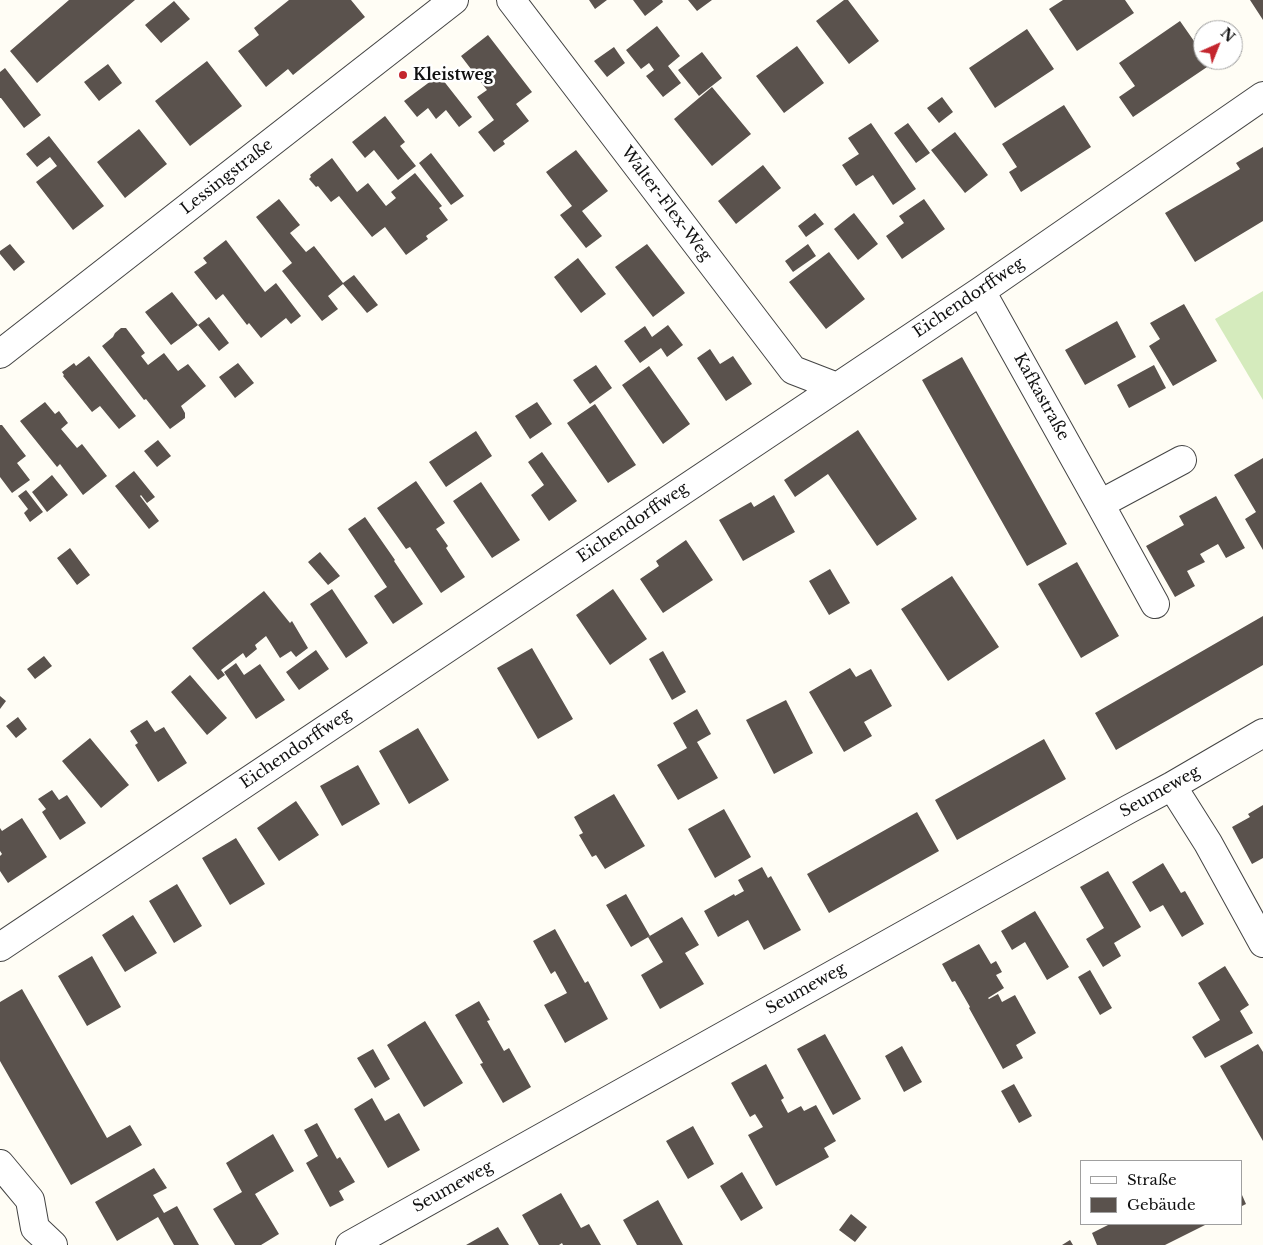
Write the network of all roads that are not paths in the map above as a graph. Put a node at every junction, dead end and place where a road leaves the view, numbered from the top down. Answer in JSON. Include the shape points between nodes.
{"nodes":[{"id":1,"x":511,"y":0,"type":"edge"},
{"id":2,"x":438,"y":5,"type":"edge"},
{"id":3,"x":1263,"y":96,"type":"edge"},
{"id":4,"x":981,"y":291,"type":"junction"},
{"id":5,"x":0,"y":354,"type":"edge"},
{"id":6,"x":837,"y":387,"type":"junction"},
{"id":7,"x":1182,"y":460,"type":"dead end"},
{"id":8,"x":1100,"y":504,"type":"junction"},
{"id":9,"x":1155,"y":604,"type":"dead end"},
{"id":10,"x":1263,"y":734,"type":"edge"},
{"id":11,"x":1172,"y":786,"type":"junction"},
{"id":12,"x":1263,"y":943,"type":"edge"},
{"id":13,"x":0,"y":947,"type":"edge"},
{"id":14,"x":0,"y":1164,"type":"edge"},
{"id":15,"x":53,"y":1245,"type":"edge"},
{"id":16,"x":350,"y":1245,"type":"edge"}],
"edges":[{"from":1,"to":6,"type":"street","name":"Walter-Flex-Weg","via":[[793,370]]},
{"from":2,"to":5,"type":"street","name":"Lessingstraße"},
{"from":3,"to":4,"type":"street","name":"Eichendorffweg"},
{"from":4,"to":6,"type":"street","name":"Eichendorffweg"},
{"from":4,"to":8,"type":"street","name":"Kafkastraße"},
{"from":6,"to":13,"type":"street","name":"Eichendorffweg"},
{"from":7,"to":8,"type":"street"},
{"from":8,"to":9,"type":"street","name":"Kafkastraße"},
{"from":10,"to":11,"type":"street","name":"Seumeweg"},
{"from":11,"to":12,"type":"street","via":[[1208,843]]},
{"from":11,"to":16,"type":"street","name":"Seumeweg"},
{"from":14,"to":15,"type":"street","via":[[30,1200],[35,1228]]}]}
